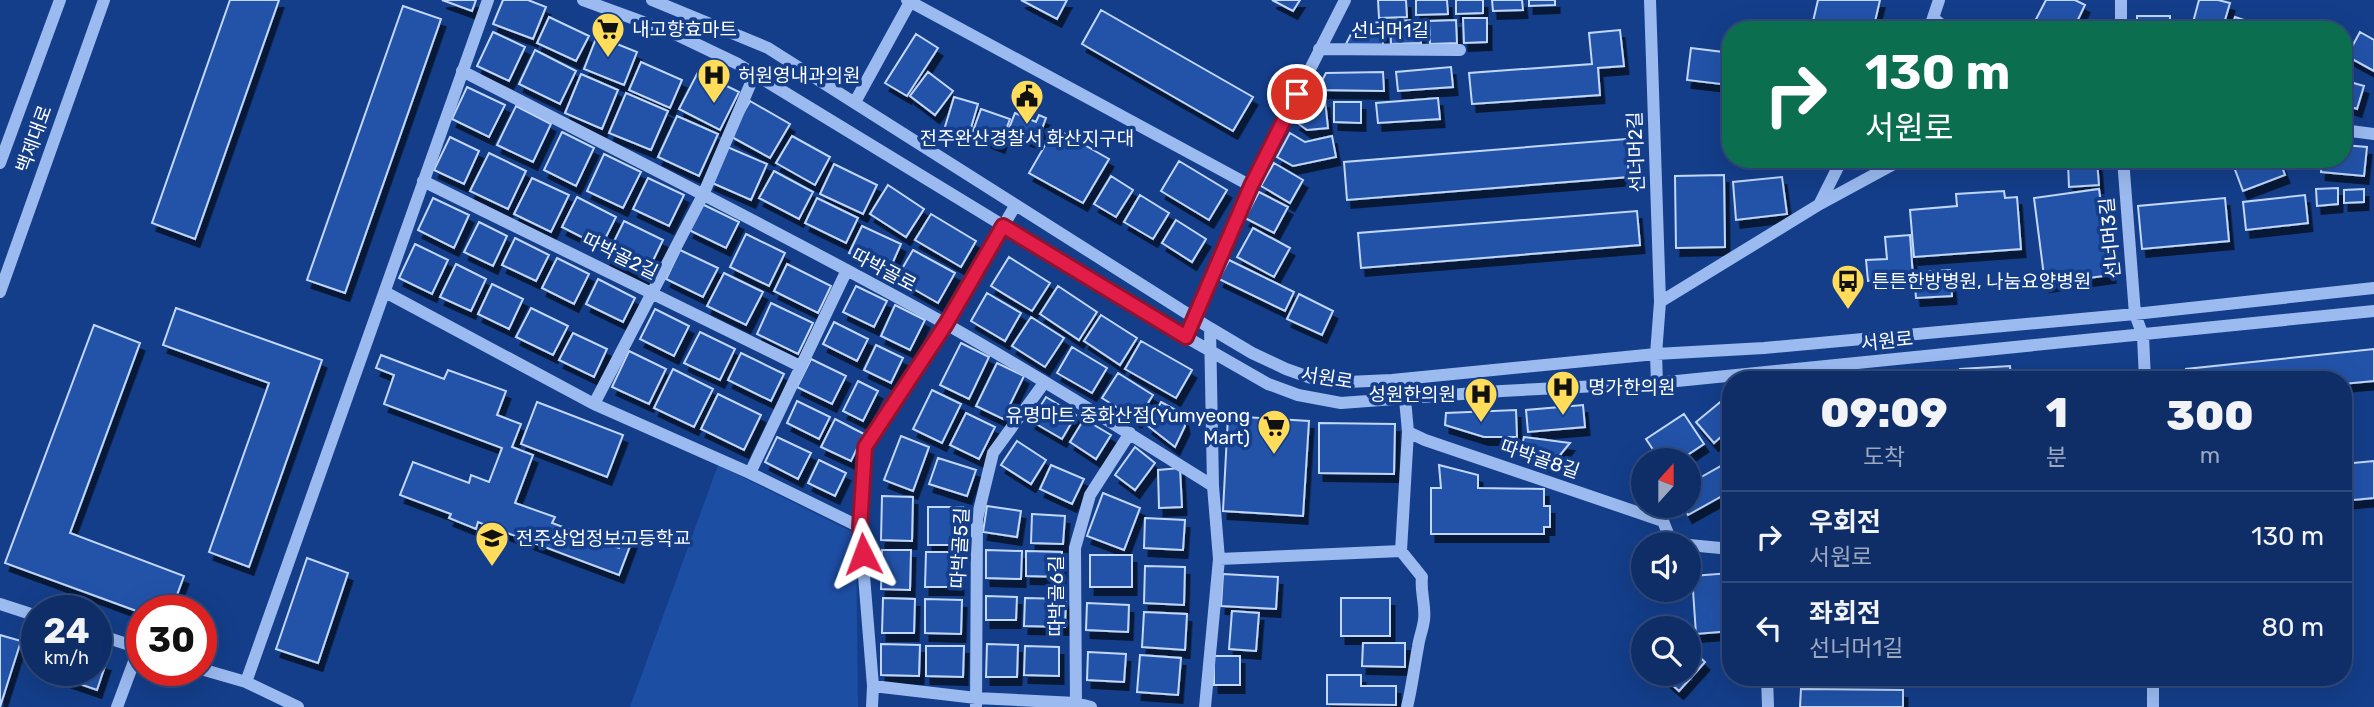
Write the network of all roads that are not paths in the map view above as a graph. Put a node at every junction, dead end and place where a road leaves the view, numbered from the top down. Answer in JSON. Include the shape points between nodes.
{"nodes":[{"id":1,"x":60,"y":0,"type":"edge"},
{"id":2,"x":104,"y":0,"type":"edge"},
{"id":3,"x":488,"y":0,"type":"edge"},
{"id":4,"x":583,"y":0,"type":"edge"},
{"id":5,"x":652,"y":0,"type":"edge"},
{"id":6,"x":1346,"y":0,"type":"edge"},
{"id":7,"x":1650,"y":0,"type":"edge"},
{"id":8,"x":1939,"y":0,"type":"edge"},
{"id":9,"x":2121,"y":0,"type":"edge"},
{"id":10,"x":909,"y":1,"type":"edge"},
{"id":11,"x":615,"y":6,"type":"edge"},
{"id":12,"x":1932,"y":21,"type":"edge"},
{"id":13,"x":2121,"y":21,"type":"edge"},
{"id":14,"x":1320,"y":49,"type":"junction"},
{"id":15,"x":1460,"y":50,"type":"dead end"},
{"id":16,"x":462,"y":71,"type":"junction"},
{"id":17,"x":750,"y":85,"type":"dead end"},
{"id":18,"x":855,"y":102,"type":"junction"},
{"id":19,"x":2352,"y":132,"type":"edge"},
{"id":20,"x":2374,"y":134,"type":"edge"},
{"id":21,"x":0,"y":163,"type":"edge"},
{"id":22,"x":1838,"y":168,"type":"edge"},
{"id":23,"x":1886,"y":168,"type":"edge"},
{"id":24,"x":2124,"y":168,"type":"edge"},
{"id":25,"x":423,"y":181,"type":"junction"},
{"id":26,"x":1251,"y":186,"type":"junction"},
{"id":27,"x":704,"y":195,"type":"junction"},
{"id":28,"x":1820,"y":204,"type":"junction"},
{"id":29,"x":1015,"y":206,"type":"junction"},
{"id":30,"x":1003,"y":226,"type":"junction"},
{"id":31,"x":846,"y":272,"type":"junction"},
{"id":32,"x":2374,"y":288,"type":"edge"},
{"id":33,"x":0,"y":292,"type":"edge"},
{"id":34,"x":385,"y":292,"type":"junction"},
{"id":35,"x":652,"y":293,"type":"junction"},
{"id":36,"x":1660,"y":302,"type":"junction"},
{"id":37,"x":2374,"y":311,"type":"edge"},
{"id":38,"x":2135,"y":314,"type":"junction"},
{"id":39,"x":1195,"y":318,"type":"junction"},
{"id":40,"x":946,"y":324,"type":"junction"},
{"id":41,"x":1210,"y":328,"type":"junction"},
{"id":42,"x":2143,"y":335,"type":"junction"},
{"id":43,"x":1186,"y":337,"type":"junction"},
{"id":44,"x":1210,"y":351,"type":"junction"},
{"id":45,"x":1657,"y":354,"type":"junction"},
{"id":46,"x":800,"y":366,"type":"junction"},
{"id":47,"x":1806,"y":371,"type":"edge"},
{"id":48,"x":2145,"y":371,"type":"edge"},
{"id":49,"x":1722,"y":379,"type":"edge"},
{"id":50,"x":1044,"y":383,"type":"junction"},
{"id":51,"x":1657,"y":383,"type":"junction"},
{"id":52,"x":1405,"y":399,"type":"junction"},
{"id":53,"x":594,"y":404,"type":"junction"},
{"id":54,"x":1408,"y":432,"type":"junction"},
{"id":55,"x":1130,"y":433,"type":"junction"},
{"id":56,"x":750,"y":473,"type":"junction"},
{"id":57,"x":1213,"y":486,"type":"junction"},
{"id":58,"x":860,"y":527,"type":"junction"},
{"id":59,"x":1667,"y":532,"type":"edge"},
{"id":60,"x":1701,"y":546,"type":"edge"},
{"id":61,"x":1722,"y":548,"type":"edge"},
{"id":62,"x":1401,"y":551,"type":"junction"},
{"id":63,"x":1219,"y":559,"type":"junction"},
{"id":64,"x":0,"y":604,"type":"edge"},
{"id":65,"x":21,"y":611,"type":"edge"},
{"id":66,"x":217,"y":674,"type":"edge"},
{"id":67,"x":246,"y":682,"type":"junction"},
{"id":68,"x":126,"y":684,"type":"edge"},
{"id":69,"x":873,"y":686,"type":"junction"},
{"id":70,"x":1767,"y":686,"type":"edge"},
{"id":71,"x":2153,"y":686,"type":"edge"},
{"id":72,"x":976,"y":703,"type":"edge"},
{"id":73,"x":1076,"y":705,"type":"edge"},
{"id":74,"x":117,"y":707,"type":"edge"},
{"id":75,"x":298,"y":707,"type":"edge"},
{"id":76,"x":872,"y":707,"type":"edge"},
{"id":77,"x":1091,"y":707,"type":"edge"},
{"id":78,"x":1205,"y":707,"type":"edge"},
{"id":79,"x":1407,"y":707,"type":"edge"},
{"id":80,"x":1768,"y":707,"type":"edge"},
{"id":81,"x":2153,"y":707,"type":"edge"}],
"edges":[{"from":1,"to":21,"type":"street","name":"백제대로"},
{"from":2,"to":33,"type":"street","name":"백제대로"},
{"from":3,"to":16,"type":"street"},
{"from":4,"to":11,"type":"street","name":"서원로"},
{"from":5,"to":18,"type":"street","name":"서원로","via":[[768,48]]},
{"from":6,"to":14,"type":"street","name":"선너머1길"},
{"from":7,"to":36,"type":"street","name":"선너머2길"},
{"from":8,"to":12,"type":"street"},
{"from":9,"to":13,"type":"street"},
{"from":10,"to":18,"type":"street"},
{"from":10,"to":26,"type":"street"},
{"from":11,"to":30,"type":"street","name":"서원로","via":[[738,64]]},
{"from":14,"to":15,"type":"street","name":"선너머1길"},
{"from":14,"to":26,"type":"street","name":"선너머1길"},
{"from":16,"to":25,"type":"street"},
{"from":16,"to":27,"type":"street"},
{"from":17,"to":27,"type":"street"},
{"from":18,"to":29,"type":"street","name":"서원로"},
{"from":19,"to":20,"type":"street"},
{"from":22,"to":28,"type":"street"},
{"from":23,"to":28,"type":"street"},
{"from":24,"to":38,"type":"street","name":"선너머3길"},
{"from":25,"to":34,"type":"street"},
{"from":25,"to":35,"type":"street","name":"따박골2길"},
{"from":26,"to":39,"type":"street","name":"선너머1길"},
{"from":27,"to":31,"type":"street","name":"따박골로"},
{"from":27,"to":35,"type":"street"},
{"from":28,"to":36,"type":"street"},
{"from":29,"to":30,"type":"street"},
{"from":29,"to":39,"type":"street","name":"서원로"},
{"from":30,"to":40,"type":"street"},
{"from":30,"to":43,"type":"street","name":"서원로"},
{"from":31,"to":40,"type":"street","name":"따박골로"},
{"from":31,"to":46,"type":"street"},
{"from":32,"to":38,"type":"street","name":"서원로"},
{"from":34,"to":53,"type":"street"},
{"from":34,"to":67,"type":"street"},
{"from":35,"to":46,"type":"street","name":"따박골2길"},
{"from":35,"to":53,"type":"street"},
{"from":36,"to":45,"type":"street","name":"선너머2길"},
{"from":37,"to":42,"type":"street","name":"서원로"},
{"from":38,"to":42,"type":"street","name":"선너머3길"},
{"from":38,"to":45,"type":"street","name":"서원로"},
{"from":39,"to":41,"type":"street","name":"서원로"},
{"from":39,"to":43,"type":"street","name":"선너머1길"},
{"from":40,"to":50,"type":"street","name":"따박골로"},
{"from":40,"to":58,"type":"street","via":[[865,447]]},
{"from":41,"to":44,"type":"street"},
{"from":41,"to":45,"type":"street","name":"서원로","via":[[1286,369],[1317,380],[1347,382]]},
{"from":42,"to":47,"type":"street","name":"서원로"},
{"from":42,"to":48,"type":"street","name":"선너머3길"},
{"from":43,"to":44,"type":"street","name":"서원로"},
{"from":44,"to":52,"type":"street","name":"서원로","via":[[1268,384],[1298,395],[1341,403]]},
{"from":44,"to":57,"type":"street"},
{"from":45,"to":51,"type":"street","name":"선너머2길"},
{"from":46,"to":56,"type":"street"},
{"from":49,"to":51,"type":"street","name":"서원로"},
{"from":50,"to":55,"type":"street"},
{"from":50,"to":72,"type":"street","name":"따박골5길","via":[[993,453],[977,519]]},
{"from":51,"to":52,"type":"street","name":"서원로"},
{"from":52,"to":54,"type":"street"},
{"from":53,"to":56,"type":"street"},
{"from":54,"to":59,"type":"street","name":"따박골8길","via":[[1663,521]]},
{"from":54,"to":62,"type":"street"},
{"from":55,"to":57,"type":"street"},
{"from":55,"to":73,"type":"street","name":"따박골6길","via":[[1090,495],[1075,548]]},
{"from":56,"to":58,"type":"street"},
{"from":57,"to":63,"type":"street"},
{"from":58,"to":69,"type":"street"},
{"from":60,"to":61,"type":"street"},
{"from":62,"to":63,"type":"street"},
{"from":62,"to":79,"type":"street","via":[[1422,577],[1424,602]]},
{"from":63,"to":78,"type":"street"},
{"from":64,"to":65,"type":"street"},
{"from":66,"to":67,"type":"street"},
{"from":67,"to":75,"type":"street"},
{"from":68,"to":74,"type":"street"},
{"from":69,"to":72,"type":"street"},
{"from":69,"to":76,"type":"street"},
{"from":70,"to":80,"type":"street"},
{"from":71,"to":81,"type":"street"},
{"from":72,"to":73,"type":"street"},
{"from":73,"to":77,"type":"street"}]}
